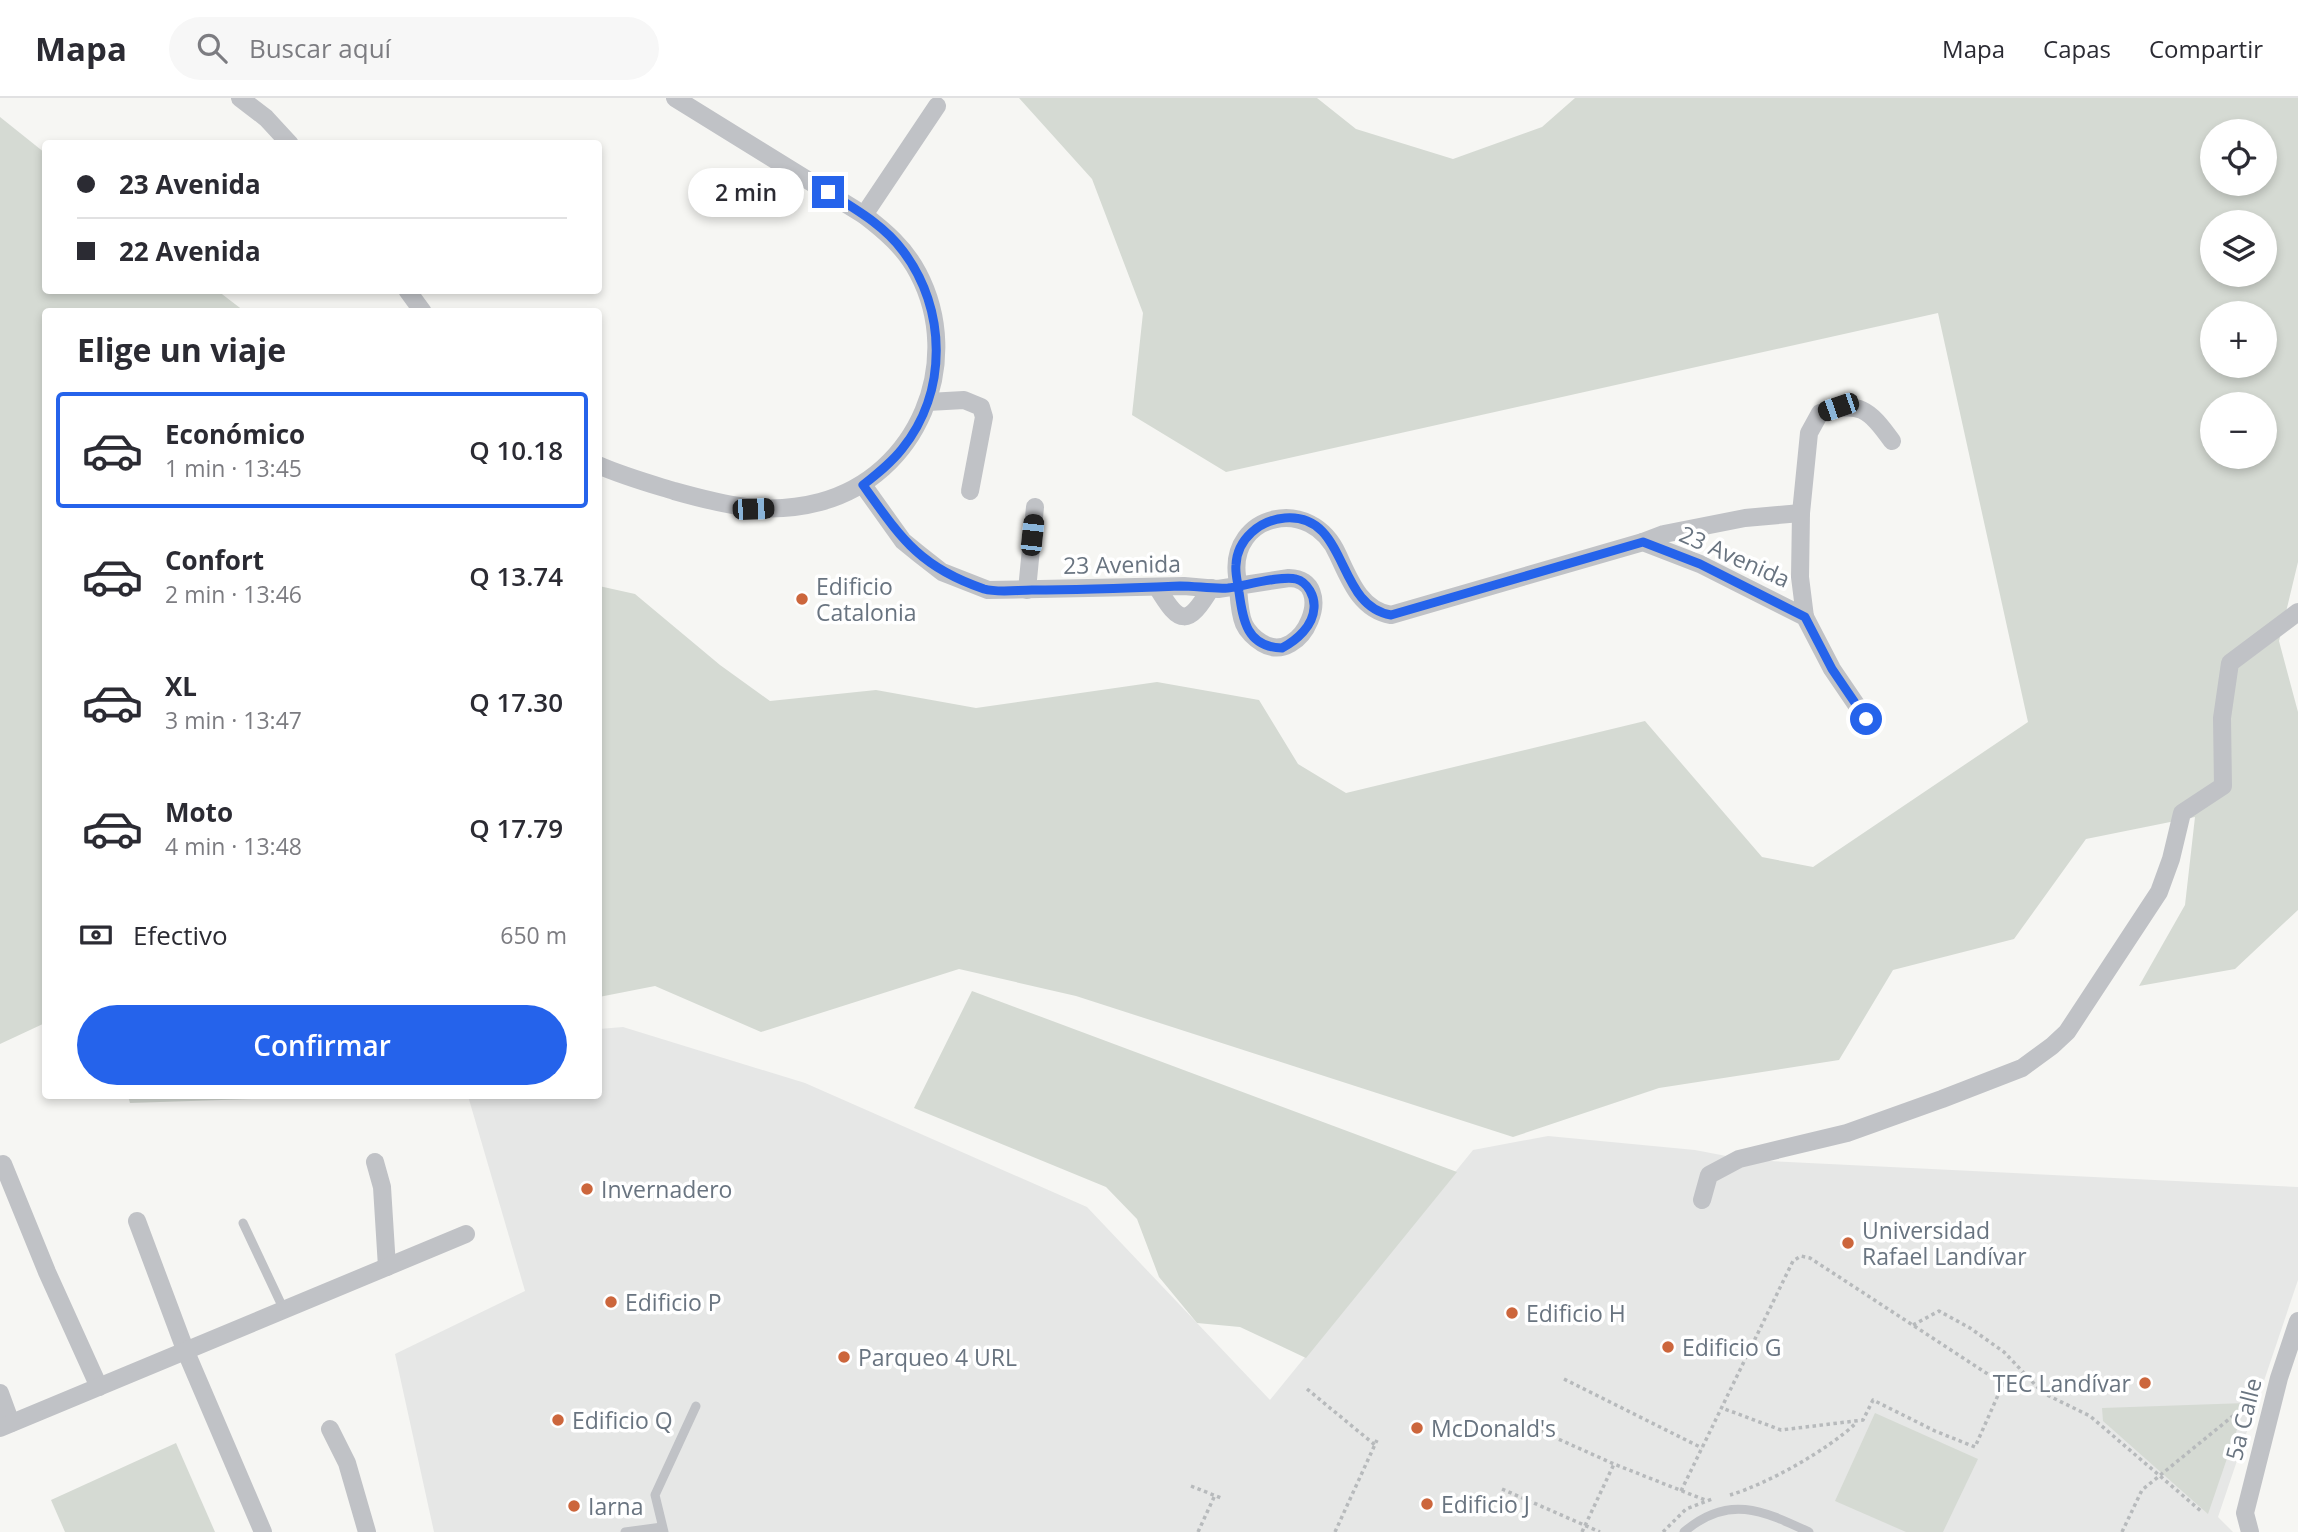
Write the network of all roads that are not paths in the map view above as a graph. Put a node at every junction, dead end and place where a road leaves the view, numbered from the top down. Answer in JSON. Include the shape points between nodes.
{"nodes":[{"id":1,"x":240,"y":98,"type":"edge"},
{"id":2,"x":675,"y":98,"type":"edge"},
{"id":3,"x":937,"y":106,"type":"dead end"},
{"id":4,"x":286,"y":140,"type":"edge"},
{"id":5,"x":864,"y":215,"type":"junction"},
{"id":6,"x":928,"y":402,"type":"junction"},
{"id":7,"x":1892,"y":441,"type":"dead end"},
{"id":8,"x":602,"y":467,"type":"edge"},
{"id":9,"x":863,"y":485,"type":"junction"},
{"id":10,"x":970,"y":491,"type":"dead end"},
{"id":11,"x":1035,"y":507,"type":"dead end"},
{"id":12,"x":1801,"y":513,"type":"junction"},
{"id":13,"x":1643,"y":542,"type":"junction"},
{"id":14,"x":1157,"y":587,"type":"junction"},
{"id":15,"x":1215,"y":588,"type":"junction"},
{"id":16,"x":1027,"y":590,"type":"junction"},
{"id":17,"x":2298,"y":612,"type":"edge"},
{"id":18,"x":1805,"y":617,"type":"junction"},
{"id":19,"x":1866,"y":719,"type":"dead end"},
{"id":20,"x":375,"y":1162,"type":"dead end"},
{"id":21,"x":3,"y":1164,"type":"dead end"},
{"id":22,"x":1702,"y":1200,"type":"dead end"},
{"id":23,"x":136,"y":1220,"type":"dead end"},
{"id":24,"x":243,"y":1223,"type":"dead end"},
{"id":25,"x":466,"y":1234,"type":"dead end"},
{"id":26,"x":387,"y":1267,"type":"junction"},
{"id":27,"x":284,"y":1310,"type":"junction"},
{"id":28,"x":2298,"y":1321,"type":"edge"},
{"id":29,"x":186,"y":1352,"type":"junction"},
{"id":30,"x":99,"y":1387,"type":"junction"},
{"id":31,"x":0,"y":1393,"type":"edge"},
{"id":32,"x":696,"y":1406,"type":"dead end"},
{"id":33,"x":6,"y":1426,"type":"edge"},
{"id":34,"x":330,"y":1429,"type":"dead end"},
{"id":35,"x":1791,"y":1528,"type":"edge"},
{"id":36,"x":663,"y":1529,"type":"edge"},
{"id":37,"x":2250,"y":1531,"type":"edge"},
{"id":38,"x":263,"y":1532,"type":"edge"},
{"id":39,"x":367,"y":1532,"type":"edge"},
{"id":40,"x":625,"y":1532,"type":"edge"},
{"id":41,"x":1684,"y":1532,"type":"edge"},
{"id":42,"x":1808,"y":1532,"type":"edge"}],
"edges":[{"from":1,"to":4,"type":"street"},
{"from":2,"to":5,"type":"street"},
{"from":3,"to":5,"type":"street"},
{"from":5,"to":6,"type":"street","via":[[902,249],[928,296],[937,349]]},
{"from":6,"to":9,"type":"street","via":[[903,449]]},
{"from":6,"to":10,"type":"street","via":[[964,400],[981,407],[984,417]]},
{"from":7,"to":12,"type":"street","name":"23 Avenida","via":[[1868,413],[1854,406],[1820,413],[1809,433]]},
{"from":8,"to":9,"type":"street","via":[[625,477],[753,509],[823,502]]},
{"from":9,"to":16,"type":"street","name":"23 Avenida","via":[[903,541],[942,572],[988,590]]},
{"from":11,"to":16,"type":"street"},
{"from":12,"to":13,"type":"street","name":"23 Avenida","via":[[1745,518]]},
{"from":12,"to":18,"type":"street","name":"23 Avenida"},
{"from":13,"to":15,"type":"street","name":"23 Avenida","via":[[1391,615],[1379,613],[1360,597],[1331,539],[1319,529],[1295,518],[1274,520],[1245,539],[1236,565],[1243,621],[1256,638],[1282,648],[1297,639],[1314,613],[1308,587],[1289,579]]},
{"from":13,"to":18,"type":"street","name":"23 Avenida","via":[[1700,564]]},
{"from":14,"to":15,"type":"street","name":"23 Avenida"},
{"from":14,"to":15,"type":"street","via":[[1171,610],[1185,617],[1197,611]]},
{"from":14,"to":16,"type":"street","name":"23 Avenida"},
{"from":17,"to":22,"type":"street","via":[[2230,663],[2222,718],[2223,786],[2182,813],[2160,892],[2067,1032],[2022,1068],[1847,1133],[1739,1159],[1709,1175]]},
{"from":18,"to":19,"type":"street","name":"23 Avenida","via":[[1832,669]]},
{"from":20,"to":26,"type":"street","via":[[382,1187]]},
{"from":21,"to":30,"type":"street"},
{"from":23,"to":29,"type":"street"},
{"from":24,"to":27,"type":"lane"},
{"from":25,"to":26,"type":"street"},
{"from":26,"to":27,"type":"street"},
{"from":27,"to":29,"type":"street"},
{"from":28,"to":37,"type":"street","name":"5a Calle","via":[[2245,1513]]},
{"from":29,"to":30,"type":"street"},
{"from":29,"to":38,"type":"street"},
{"from":30,"to":33,"type":"street"},
{"from":31,"to":33,"type":"street"},
{"from":32,"to":36,"type":"lane","via":[[655,1495]]},
{"from":34,"to":39,"type":"street","via":[[347,1463]]},
{"from":35,"to":41,"type":"lane","via":[[1761,1511],[1728,1508]]},
{"from":35,"to":42,"type":"lane"},
{"from":36,"to":40,"type":"lane"}]}
